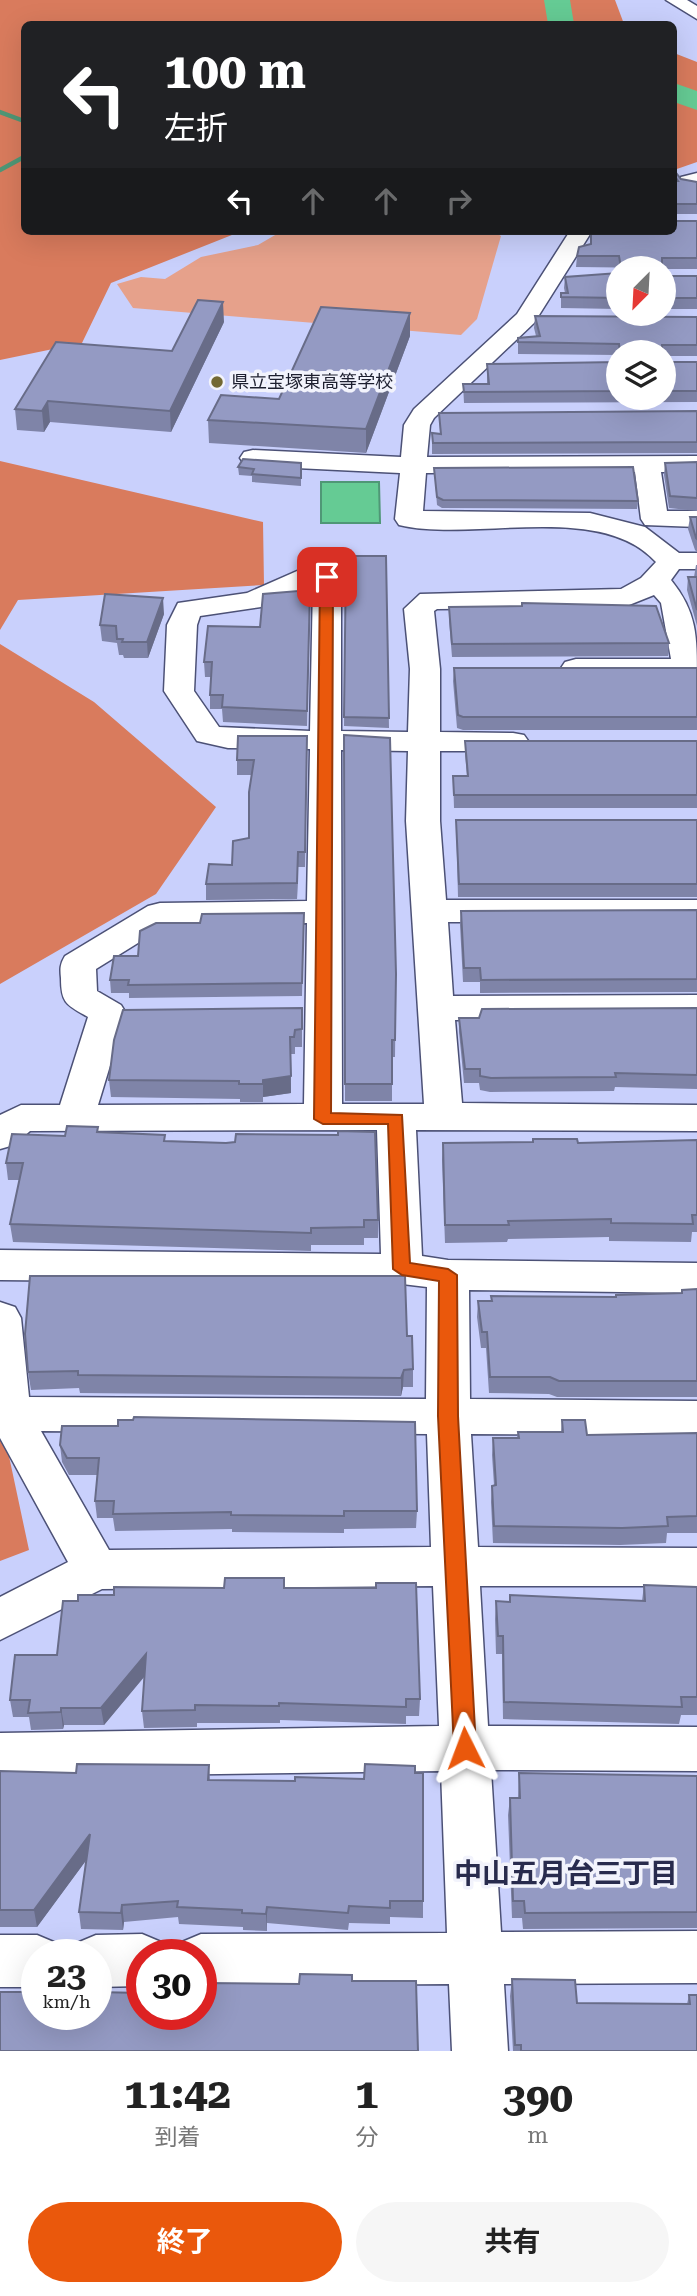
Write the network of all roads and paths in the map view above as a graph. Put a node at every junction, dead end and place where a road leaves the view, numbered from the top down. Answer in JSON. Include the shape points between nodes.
{"nodes":[{"id":1,"x":676,"y":0,"type":"edge"},
{"id":2,"x":697,"y":14,"type":"edge"},
{"id":3,"x":697,"y":178,"type":"edge"},
{"id":4,"x":697,"y":184,"type":"edge"},
{"id":5,"x":578,"y":235,"type":"edge"},
{"id":6,"x":552,"y":277,"type":"junction"},
{"id":7,"x":579,"y":277,"type":"edge"},
{"id":8,"x":526,"y":318,"type":"junction"},
{"id":9,"x":553,"y":318,"type":"edge"},
{"id":10,"x":423,"y":414,"type":"junction"},
{"id":11,"x":464,"y":414,"type":"edge"},
{"id":12,"x":253,"y":458,"type":"edge"},
{"id":13,"x":412,"y":464,"type":"junction"},
{"id":14,"x":646,"y":464,"type":"junction"},
{"id":15,"x":697,"y":464,"type":"edge"},
{"id":16,"x":697,"y":519,"type":"edge"},
{"id":17,"x":679,"y":582,"type":"edge"},
{"id":18,"x":550,"y":668,"type":"edge"},
{"id":19,"x":692,"y":668,"type":"edge"},
{"id":20,"x":324,"y":740,"type":"junction"},
{"id":21,"x":423,"y":742,"type":"junction"},
{"id":22,"x":546,"y":742,"type":"edge"},
{"id":23,"x":429,"y":911,"type":"junction"},
{"id":24,"x":697,"y":911,"type":"edge"},
{"id":25,"x":324,"y":912,"type":"junction"},
{"id":26,"x":697,"y":1007,"type":"edge"},
{"id":27,"x":435,"y":1008,"type":"junction"},
{"id":28,"x":75,"y":1118,"type":"junction"},
{"id":29,"x":444,"y":1118,"type":"junction"},
{"id":30,"x":697,"y":1118,"type":"edge"},
{"id":31,"x":323,"y":1119,"type":"junction"},
{"id":32,"x":396,"y":1119,"type":"junction"},
{"id":33,"x":0,"y":1136,"type":"edge"},
{"id":34,"x":0,"y":1265,"type":"edge"},
{"id":35,"x":402,"y":1269,"type":"junction"},
{"id":36,"x":448,"y":1275,"type":"junction"},
{"id":37,"x":697,"y":1278,"type":"edge"},
{"id":38,"x":0,"y":1318,"type":"edge"},
{"id":39,"x":9,"y":1414,"type":"junction"},
{"id":40,"x":448,"y":1416,"type":"junction"},
{"id":41,"x":697,"y":1418,"type":"edge"},
{"id":42,"x":456,"y":1566,"type":"junction"},
{"id":43,"x":697,"y":1567,"type":"edge"},
{"id":44,"x":96,"y":1570,"type":"junction"},
{"id":45,"x":0,"y":1620,"type":"edge"},
{"id":46,"x":465,"y":1748,"type":"junction"},
{"id":47,"x":697,"y":1749,"type":"edge"},
{"id":48,"x":0,"y":1755,"type":"edge"},
{"id":49,"x":475,"y":1957,"type":"junction"},
{"id":50,"x":697,"y":1957,"type":"edge"},
{"id":51,"x":217,"y":1960,"type":"edge"},
{"id":52,"x":0,"y":1961,"type":"edge"},
{"id":53,"x":21,"y":1961,"type":"edge"},
{"id":54,"x":480,"y":2051,"type":"edge"}],
"edges":[{"from":1,"to":2,"type":"street"},
{"from":3,"to":4,"type":"street","via":[[689,182]]},
{"from":5,"to":6,"type":"street"},
{"from":6,"to":7,"type":"street"},
{"from":6,"to":8,"type":"street"},
{"from":8,"to":9,"type":"street"},
{"from":8,"to":10,"type":"street","via":[[493,364]]},
{"from":10,"to":11,"type":"street"},
{"from":10,"to":13,"type":"street"},
{"from":12,"to":13,"type":"street"},
{"from":13,"to":14,"type":"street"},
{"from":13,"to":17,"type":"street","via":[[409,519],[619,525],[645,537]]},
{"from":14,"to":15,"type":"street"},
{"from":14,"to":16,"type":"street","via":[[655,519]]},
{"from":17,"to":19,"type":"street"},
{"from":17,"to":21,"type":"street","via":[[609,601],[430,600],[419,609],[439,669]]},
{"from":18,"to":19,"type":"street"},
{"from":20,"to":20,"type":"street","via":[[327,577],[313,573],[251,601],[188,609],[182,625],[179,691],[208,734],[228,739]]},
{"from":20,"to":21,"type":"street"},
{"from":20,"to":25,"type":"street"},
{"from":21,"to":22,"type":"street"},
{"from":21,"to":23,"type":"street","via":[[437,821]]},
{"from":23,"to":24,"type":"street"},
{"from":23,"to":27,"type":"street"},
{"from":25,"to":28,"type":"street","via":[[160,914],[78,964],[79,996],[122,1013]]},
{"from":25,"to":31,"type":"street","via":[[310,1011]]},
{"from":26,"to":27,"type":"street"},
{"from":27,"to":29,"type":"street"},
{"from":28,"to":31,"type":"street"},
{"from":28,"to":33,"type":"street","via":[[21,1118]]},
{"from":29,"to":30,"type":"street"},
{"from":29,"to":32,"type":"street"},
{"from":31,"to":32,"type":"street"},
{"from":32,"to":35,"type":"street"},
{"from":34,"to":35,"type":"street"},
{"from":35,"to":36,"type":"street"},
{"from":36,"to":37,"type":"street"},
{"from":36,"to":40,"type":"street"},
{"from":38,"to":39,"type":"street"},
{"from":39,"to":40,"type":"street"},
{"from":39,"to":44,"type":"street"},
{"from":40,"to":41,"type":"street"},
{"from":40,"to":42,"type":"street"},
{"from":42,"to":43,"type":"street"},
{"from":42,"to":44,"type":"street"},
{"from":42,"to":46,"type":"street"},
{"from":44,"to":45,"type":"street"},
{"from":46,"to":47,"type":"street"},
{"from":46,"to":48,"type":"street"},
{"from":46,"to":49,"type":"street"},
{"from":49,"to":50,"type":"street"},
{"from":49,"to":51,"type":"street"},
{"from":49,"to":54,"type":"street"},
{"from":52,"to":53,"type":"street"}]}
